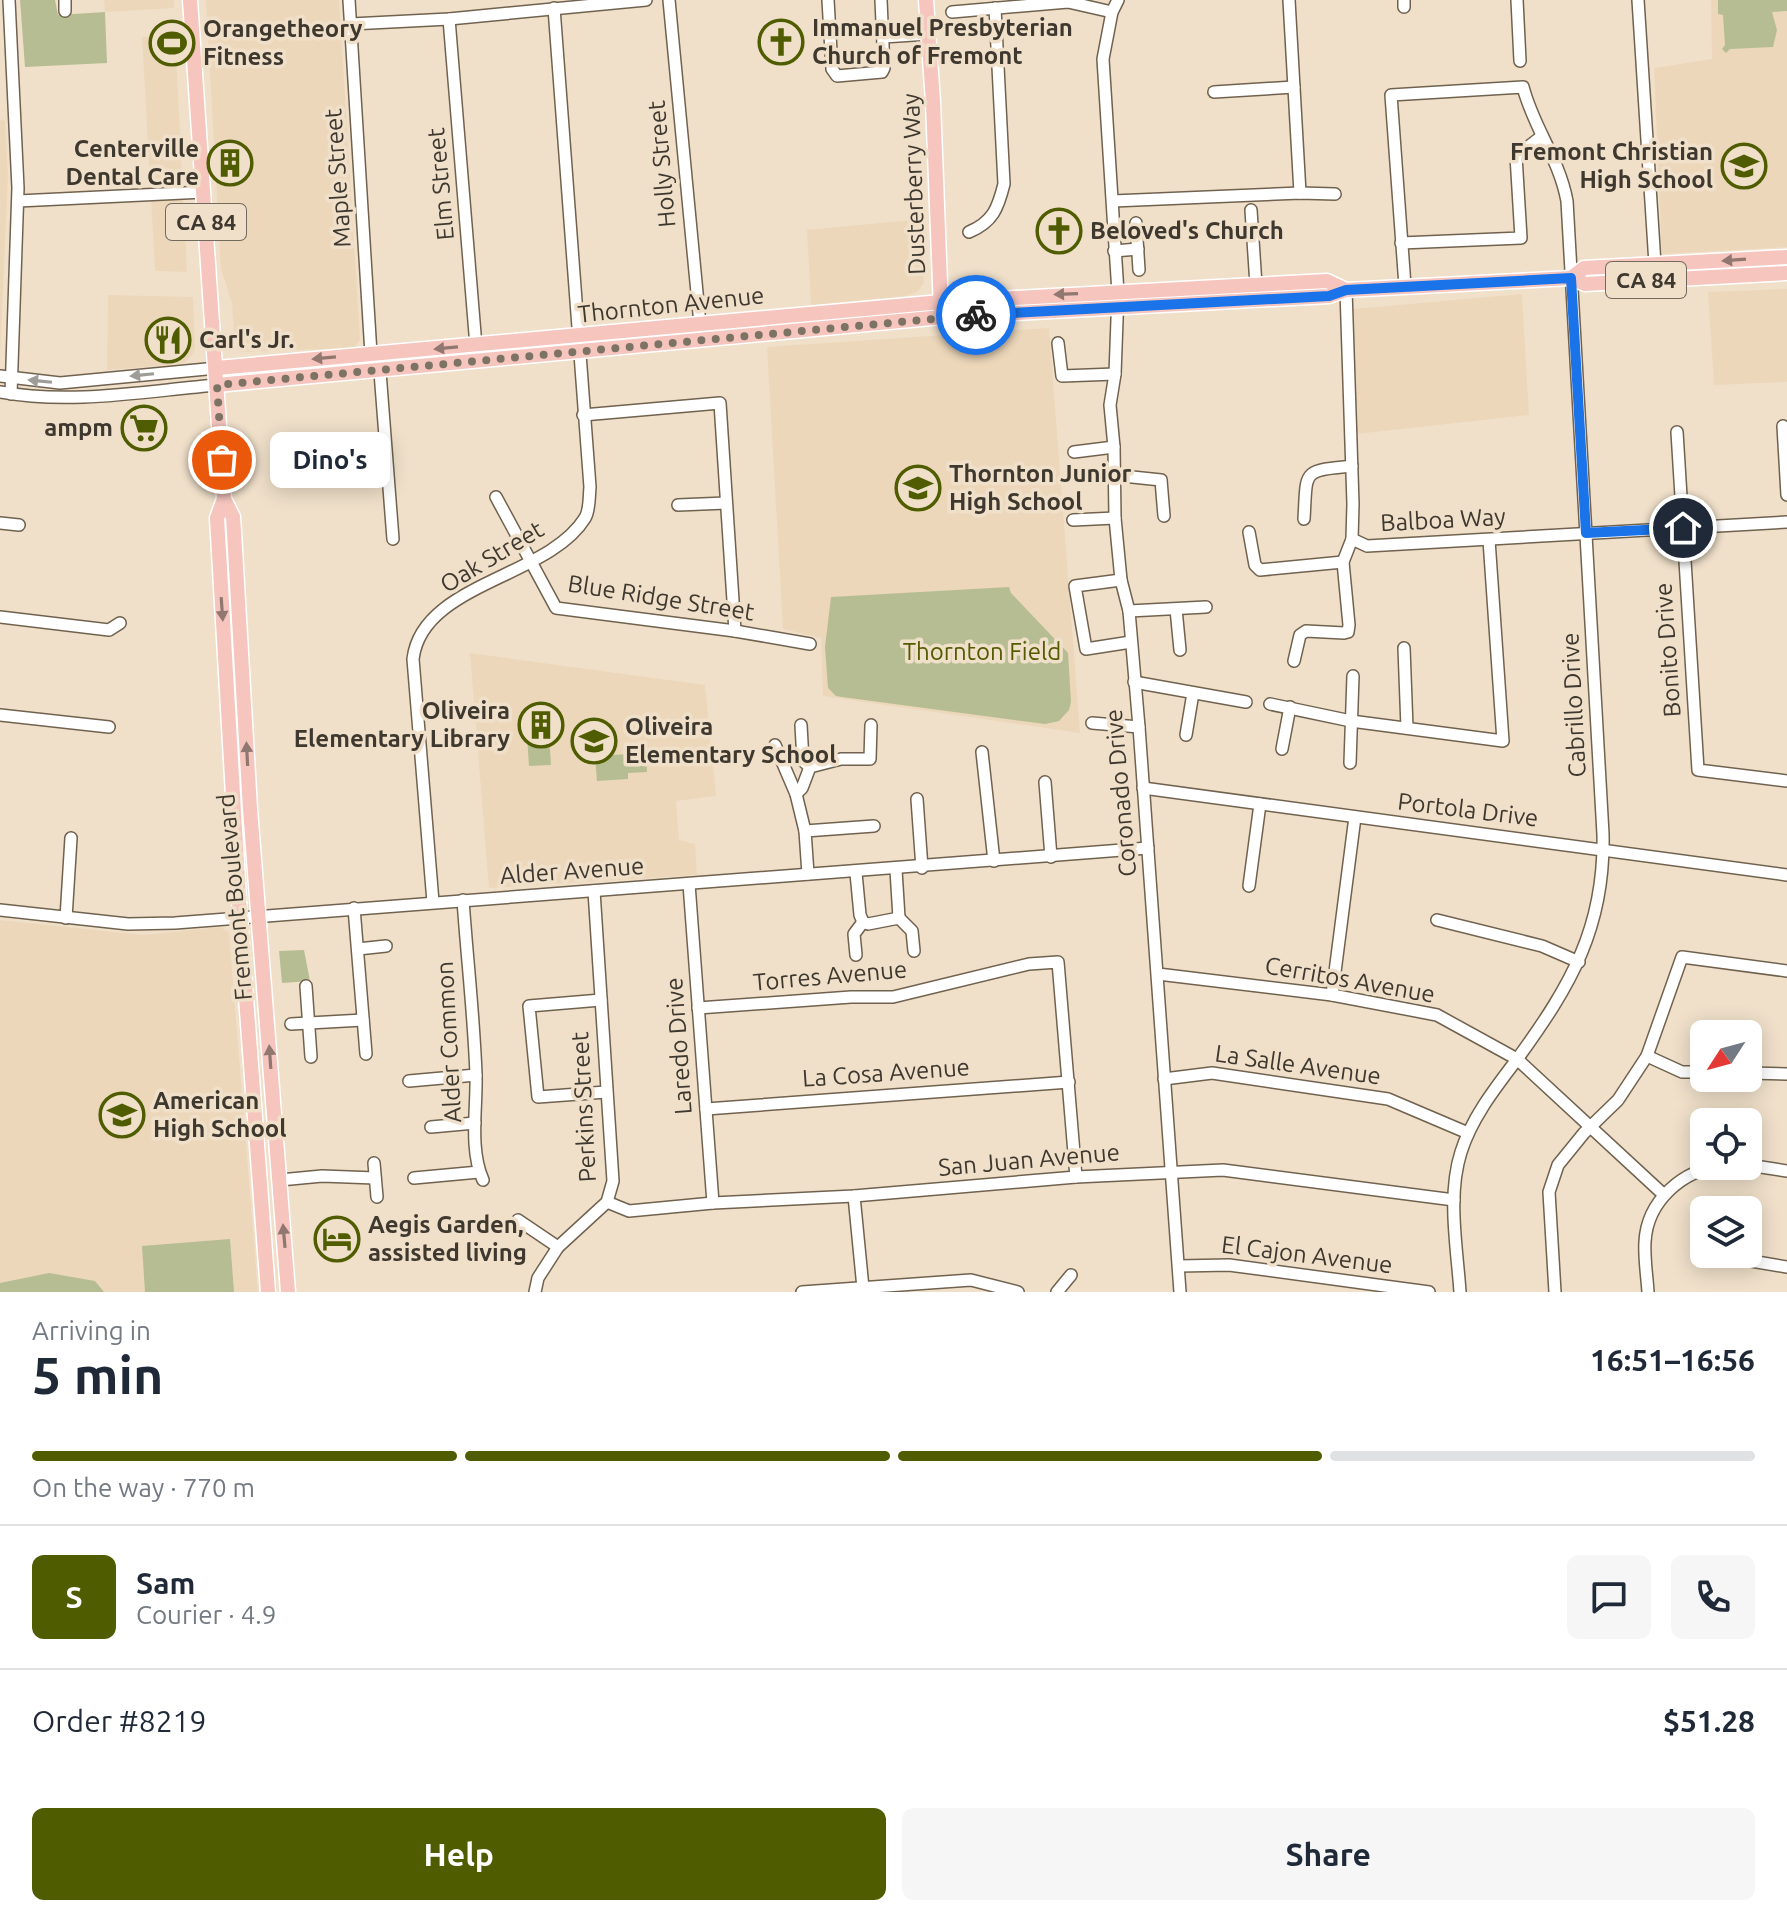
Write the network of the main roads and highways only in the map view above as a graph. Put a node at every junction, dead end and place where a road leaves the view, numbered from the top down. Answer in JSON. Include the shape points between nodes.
{"nodes":[{"id":1,"x":190,"y":0,"type":"edge"},
{"id":2,"x":926,"y":0,"type":"edge"},
{"id":3,"x":1787,"y":257,"type":"edge"},
{"id":4,"x":1787,"y":273,"type":"edge"},
{"id":5,"x":1571,"y":278,"type":"junction"},
{"id":6,"x":1346,"y":290,"type":"junction"},
{"id":7,"x":1118,"y":300,"type":"junction"},
{"id":8,"x":941,"y":302,"type":"junction"},
{"id":9,"x":942,"y":317,"type":"junction"},
{"id":10,"x":217,"y":368,"type":"junction"},
{"id":11,"x":217,"y":385,"type":"junction"},
{"id":12,"x":224,"y":499,"type":"junction"},
{"id":13,"x":268,"y":1292,"type":"edge"},
{"id":14,"x":288,"y":1292,"type":"edge"}],
"edges":[{"from":1,"to":10,"type":"main road","name":"Fremont Boulevard","number":"CA 84"},
{"from":2,"to":8,"type":"main road","name":"Dusterberry Way"},
{"from":3,"to":5,"type":"main road","name":"Thornton Avenue","number":"CA 84","one_way":true,"via":[[1584,268]]},
{"from":4,"to":5,"type":"main road","name":"Thornton Avenue","number":"CA 84","via":[[1585,284]]},
{"from":5,"to":6,"type":"main road","name":"Thornton Avenue","number":"CA 84"},
{"from":6,"to":7,"type":"main road","name":"Thornton Avenue","number":"CA 84","via":[[1329,296]]},
{"from":6,"to":7,"type":"main road","name":"Thornton Avenue","number":"CA 84","via":[[1327,281]]},
{"from":7,"to":8,"type":"main road","name":"Thornton Avenue","number":"CA 84","one_way":true},
{"from":7,"to":9,"type":"main road","name":"Thornton Avenue","number":"CA 84"},
{"from":8,"to":9,"type":"main road","name":"Dusterberry Way"},
{"from":8,"to":10,"type":"main road","name":"Thornton Avenue","number":"CA 84","one_way":true},
{"from":9,"to":11,"type":"main road","name":"Thornton Avenue","number":"CA 84"},
{"from":10,"to":11,"type":"main road","name":"Fremont Boulevard","number":"CA 84"},
{"from":11,"to":12,"type":"main road","name":"Fremont Boulevard"},
{"from":12,"to":13,"type":"main road","name":"Fremont Boulevard","one_way":true,"via":[[217,518]]},
{"from":14,"to":12,"type":"main road","name":"Fremont Boulevard","one_way":true,"via":[[233,517]]}]}
